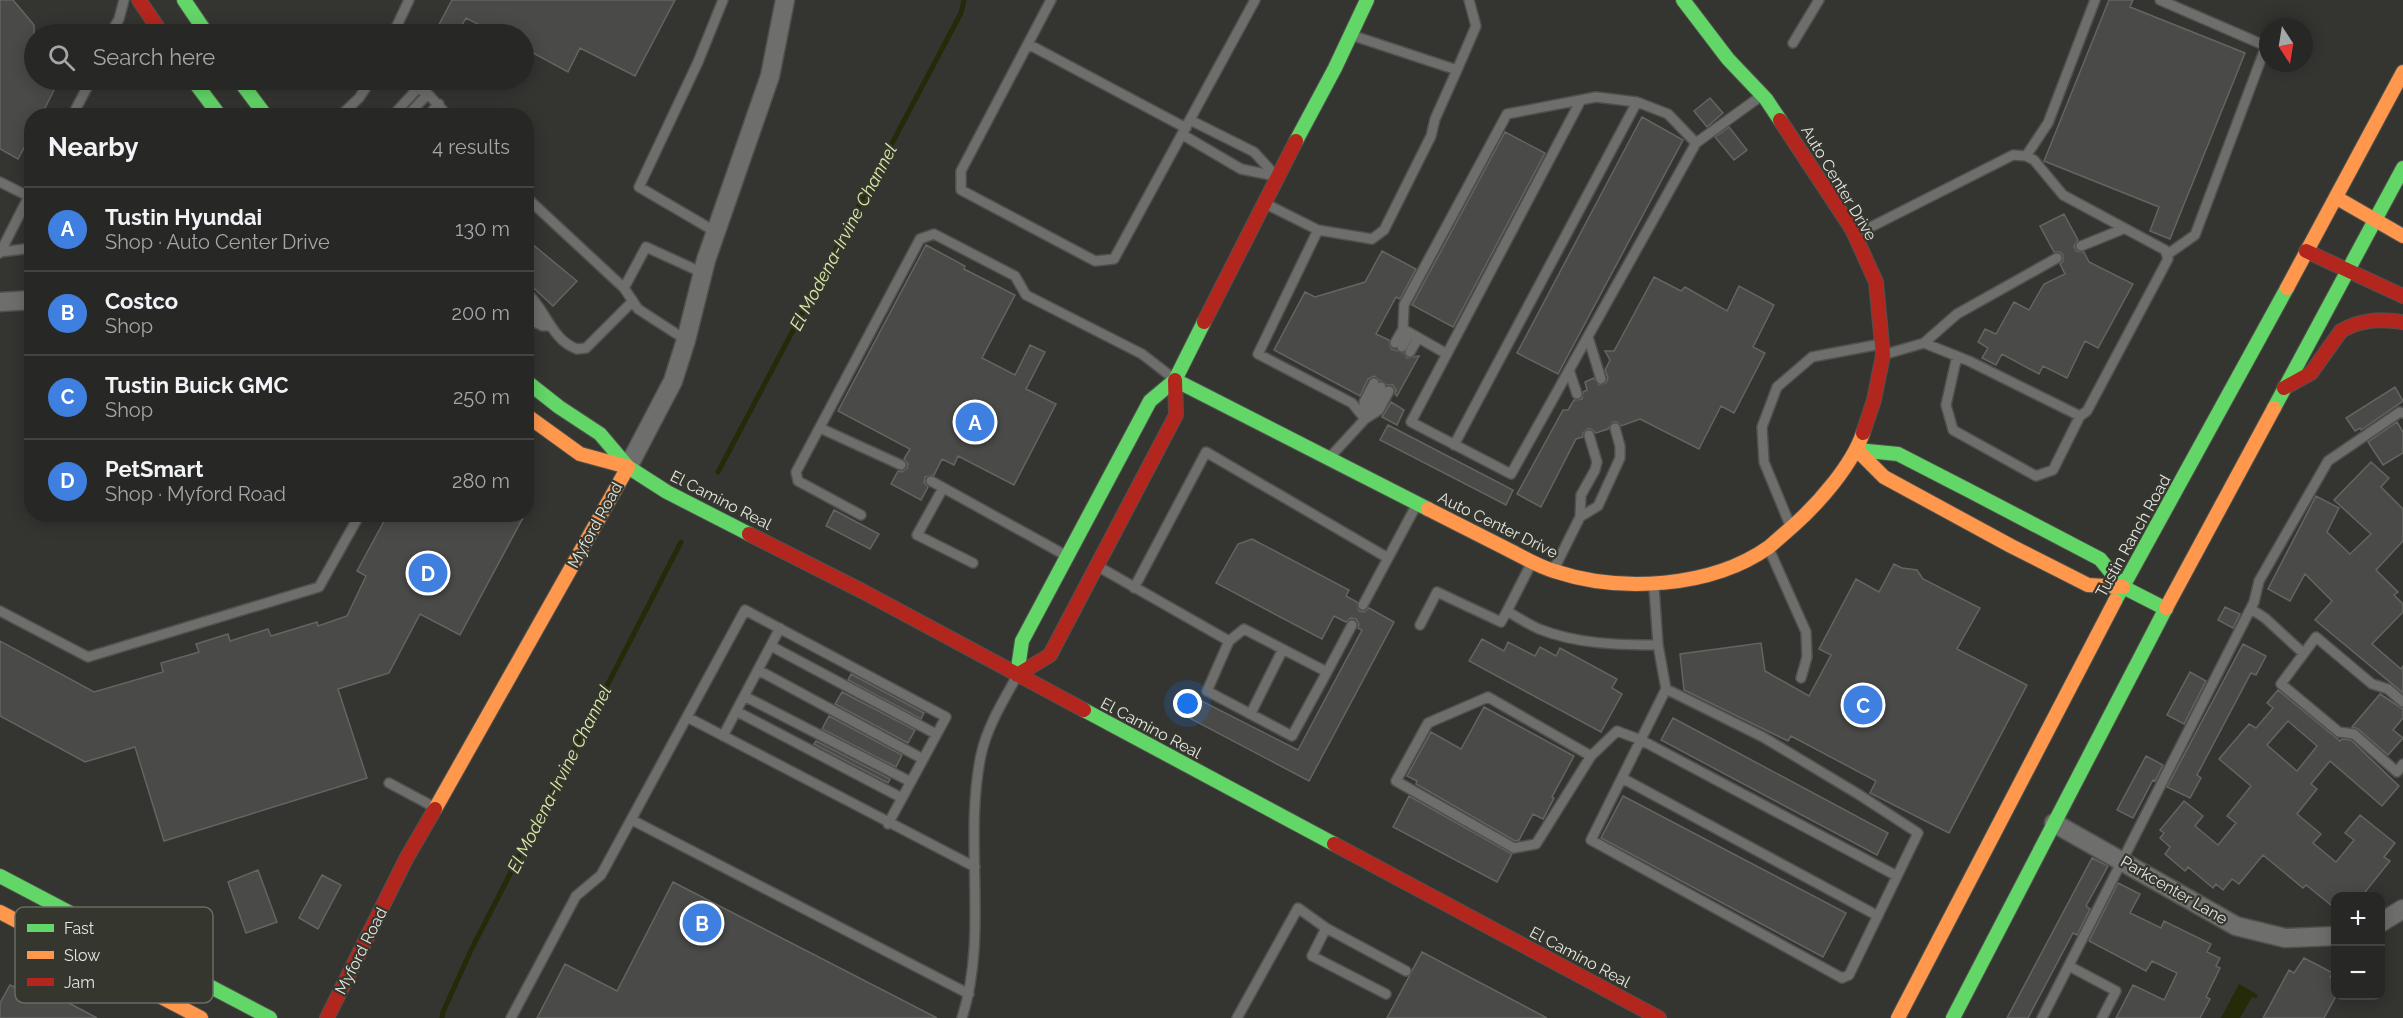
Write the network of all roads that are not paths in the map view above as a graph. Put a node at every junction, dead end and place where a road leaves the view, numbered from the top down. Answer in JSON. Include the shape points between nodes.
{"nodes":[{"id":1,"x":124,"y":0,"type":"edge"},
{"id":2,"x":139,"y":0,"type":"edge"},
{"id":3,"x":184,"y":0,"type":"edge"},
{"id":4,"x":409,"y":0,"type":"edge"},
{"id":5,"x":723,"y":0,"type":"edge"},
{"id":6,"x":785,"y":0,"type":"edge"},
{"id":7,"x":1051,"y":0,"type":"edge"},
{"id":8,"x":1255,"y":0,"type":"edge"},
{"id":9,"x":1367,"y":0,"type":"edge"},
{"id":10,"x":1469,"y":0,"type":"edge"},
{"id":11,"x":1683,"y":0,"type":"edge"},
{"id":12,"x":1819,"y":0,"type":"edge"},
{"id":13,"x":2095,"y":0,"type":"edge"},
{"id":14,"x":2160,"y":0,"type":"edge"},
{"id":15,"x":116,"y":24,"type":"edge"},
{"id":16,"x":155,"y":24,"type":"edge"},
{"id":17,"x":200,"y":24,"type":"edge"},
{"id":18,"x":398,"y":24,"type":"edge"},
{"id":19,"x":1351,"y":34,"type":"junction"},
{"id":20,"x":1793,"y":43,"type":"dead end"},
{"id":21,"x":1028,"y":44,"type":"junction"},
{"id":22,"x":1457,"y":70,"type":"junction"},
{"id":23,"x":2403,"y":72,"type":"edge"},
{"id":24,"x":86,"y":90,"type":"edge"},
{"id":25,"x":200,"y":90,"type":"edge"},
{"id":26,"x":246,"y":90,"type":"edge"},
{"id":27,"x":364,"y":90,"type":"edge"},
{"id":28,"x":416,"y":90,"type":"edge"},
{"id":29,"x":421,"y":90,"type":"edge"},
{"id":30,"x":428,"y":94,"type":"junction"},
{"id":31,"x":1763,"y":95,"type":"junction"},
{"id":32,"x":1581,"y":100,"type":"junction"},
{"id":33,"x":1637,"y":102,"type":"junction"},
{"id":34,"x":439,"y":104,"type":"junction"},
{"id":35,"x":76,"y":108,"type":"edge"},
{"id":36,"x":214,"y":108,"type":"edge"},
{"id":37,"x":260,"y":108,"type":"edge"},
{"id":38,"x":348,"y":108,"type":"edge"},
{"id":39,"x":400,"y":108,"type":"edge"},
{"id":40,"x":415,"y":108,"type":"edge"},
{"id":41,"x":435,"y":108,"type":"edge"},
{"id":42,"x":442,"y":108,"type":"edge"},
{"id":43,"x":1186,"y":128,"type":"junction"},
{"id":44,"x":1696,"y":143,"type":"junction"},
{"id":45,"x":2026,"y":156,"type":"junction"},
{"id":46,"x":2403,"y":168,"type":"edge"},
{"id":47,"x":1277,"y":177,"type":"junction"},
{"id":48,"x":0,"y":182,"type":"edge"},
{"id":49,"x":24,"y":191,"type":"edge"},
{"id":50,"x":2337,"y":198,"type":"junction"},
{"id":51,"x":1264,"y":203,"type":"junction"},
{"id":52,"x":534,"y":204,"type":"edge"},
{"id":53,"x":24,"y":205,"type":"edge"},
{"id":54,"x":2375,"y":220,"type":"junction"},
{"id":55,"x":2123,"y":229,"type":"junction"},
{"id":56,"x":1318,"y":230,"type":"junction"},
{"id":57,"x":716,"y":232,"type":"junction"},
{"id":58,"x":1854,"y":235,"type":"junction"},
{"id":59,"x":2403,"y":236,"type":"edge"},
{"id":60,"x":2081,"y":246,"type":"dead end"},
{"id":61,"x":24,"y":250,"type":"edge"},
{"id":62,"x":2306,"y":250,"type":"junction"},
{"id":63,"x":0,"y":252,"type":"edge"},
{"id":64,"x":2168,"y":254,"type":"junction"},
{"id":65,"x":2057,"y":258,"type":"dead end"},
{"id":66,"x":2349,"y":269,"type":"junction"},
{"id":67,"x":703,"y":273,"type":"junction"},
{"id":68,"x":624,"y":288,"type":"junction"},
{"id":69,"x":2403,"y":296,"type":"edge"},
{"id":70,"x":534,"y":298,"type":"edge"},
{"id":71,"x":24,"y":300,"type":"edge"},
{"id":72,"x":633,"y":301,"type":"junction"},
{"id":73,"x":0,"y":302,"type":"edge"},
{"id":74,"x":534,"y":314,"type":"edge"},
{"id":75,"x":534,"y":322,"type":"edge"},
{"id":76,"x":2403,"y":322,"type":"edge"},
{"id":77,"x":553,"y":331,"type":"junction"},
{"id":78,"x":1410,"y":334,"type":"junction"},
{"id":79,"x":1588,"y":337,"type":"junction"},
{"id":80,"x":686,"y":340,"type":"junction"},
{"id":81,"x":1924,"y":343,"type":"junction"},
{"id":82,"x":1883,"y":349,"type":"junction"},
{"id":83,"x":1447,"y":354,"type":"junction"},
{"id":84,"x":1957,"y":356,"type":"junction"},
{"id":85,"x":1569,"y":370,"type":"junction"},
{"id":86,"x":1601,"y":379,"type":"dead end"},
{"id":87,"x":1175,"y":380,"type":"junction"},
{"id":88,"x":534,"y":387,"type":"edge"},
{"id":89,"x":2284,"y":388,"type":"junction"},
{"id":90,"x":1577,"y":394,"type":"dead end"},
{"id":91,"x":2403,"y":413,"type":"edge"},
{"id":92,"x":2080,"y":416,"type":"junction"},
{"id":93,"x":1365,"y":420,"type":"junction"},
{"id":94,"x":534,"y":421,"type":"edge"},
{"id":95,"x":820,"y":428,"type":"junction"},
{"id":96,"x":1615,"y":428,"type":"dead end"},
{"id":97,"x":1589,"y":435,"type":"dead end"},
{"id":98,"x":1454,"y":445,"type":"junction"},
{"id":99,"x":1857,"y":450,"type":"junction"},
{"id":100,"x":1329,"y":458,"type":"junction"},
{"id":101,"x":901,"y":465,"type":"dead end"},
{"id":102,"x":628,"y":467,"type":"junction"},
{"id":103,"x":931,"y":481,"type":"dead end"},
{"id":104,"x":943,"y":488,"type":"junction"},
{"id":105,"x":1418,"y":503,"type":"junction"},
{"id":106,"x":861,"y":515,"type":"dead end"},
{"id":107,"x":1580,"y":517,"type":"junction"},
{"id":108,"x":356,"y":522,"type":"edge"},
{"id":109,"x":1791,"y":527,"type":"junction"},
{"id":110,"x":1768,"y":547,"type":"junction"},
{"id":111,"x":1067,"y":556,"type":"junction"},
{"id":112,"x":1388,"y":558,"type":"junction"},
{"id":113,"x":1532,"y":562,"type":"junction"},
{"id":114,"x":972,"y":563,"type":"dead end"},
{"id":115,"x":1097,"y":566,"type":"junction"},
{"id":116,"x":1553,"y":571,"type":"junction"},
{"id":117,"x":1654,"y":584,"type":"junction"},
{"id":118,"x":2123,"y":587,"type":"junction"},
{"id":119,"x":1134,"y":588,"type":"junction"},
{"id":120,"x":1363,"y":605,"type":"dead end"},
{"id":121,"x":2166,"y":609,"type":"junction"},
{"id":122,"x":2251,"y":609,"type":"junction"},
{"id":123,"x":0,"y":611,"type":"edge"},
{"id":124,"x":1507,"y":611,"type":"junction"},
{"id":125,"x":1352,"y":625,"type":"dead end"},
{"id":126,"x":1420,"y":625,"type":"dead end"},
{"id":127,"x":780,"y":628,"type":"junction"},
{"id":128,"x":1229,"y":641,"type":"junction"},
{"id":129,"x":1658,"y":645,"type":"junction"},
{"id":130,"x":771,"y":646,"type":"junction"},
{"id":131,"x":1283,"y":649,"type":"junction"},
{"id":132,"x":2302,"y":652,"type":"junction"},
{"id":133,"x":758,"y":670,"type":"junction"},
{"id":134,"x":1327,"y":672,"type":"junction"},
{"id":135,"x":1017,"y":675,"type":"junction"},
{"id":136,"x":1801,"y":678,"type":"dead end"},
{"id":137,"x":1666,"y":689,"type":"junction"},
{"id":138,"x":744,"y":696,"type":"junction"},
{"id":139,"x":2403,"y":702,"type":"edge"},
{"id":140,"x":736,"y":711,"type":"junction"},
{"id":141,"x":1251,"y":713,"type":"junction"},
{"id":142,"x":687,"y":717,"type":"junction"},
{"id":143,"x":936,"y":734,"type":"junction"},
{"id":144,"x":723,"y":736,"type":"junction"},
{"id":145,"x":1641,"y":740,"type":"junction"},
{"id":146,"x":1591,"y":756,"type":"junction"},
{"id":147,"x":923,"y":759,"type":"junction"},
{"id":148,"x":2403,"y":764,"type":"edge"},
{"id":149,"x":1622,"y":778,"type":"junction"},
{"id":150,"x":911,"y":782,"type":"junction"},
{"id":151,"x":389,"y":783,"type":"dead end"},
{"id":152,"x":902,"y":798,"type":"junction"},
{"id":153,"x":435,"y":808,"type":"junction"},
{"id":154,"x":632,"y":820,"type":"junction"},
{"id":155,"x":2054,"y":823,"type":"junction"},
{"id":156,"x":888,"y":824,"type":"junction"},
{"id":157,"x":2124,"y":862,"type":"junction"},
{"id":158,"x":975,"y":867,"type":"junction"},
{"id":159,"x":0,"y":876,"type":"edge"},
{"id":160,"x":1897,"y":876,"type":"junction"},
{"id":161,"x":59,"y":907,"type":"edge"},
{"id":162,"x":2403,"y":909,"type":"edge"},
{"id":163,"x":0,"y":912,"type":"edge"},
{"id":164,"x":1878,"y":916,"type":"junction"},
{"id":165,"x":15,"y":920,"type":"edge"},
{"id":166,"x":2385,"y":920,"type":"edge"},
{"id":167,"x":1326,"y":928,"type":"junction"},
{"id":168,"x":2331,"y":936,"type":"edge"},
{"id":169,"x":2069,"y":966,"type":"junction"},
{"id":170,"x":1406,"y":971,"type":"dead end"},
{"id":171,"x":213,"y":988,"type":"edge"},
{"id":172,"x":969,"y":994,"type":"junction"},
{"id":173,"x":1386,"y":994,"type":"dead end"},
{"id":174,"x":173,"y":1003,"type":"edge"},
{"id":175,"x":201,"y":1018,"type":"edge"},
{"id":176,"x":270,"y":1018,"type":"edge"},
{"id":177,"x":327,"y":1018,"type":"edge"},
{"id":178,"x":511,"y":1018,"type":"edge"},
{"id":179,"x":962,"y":1018,"type":"edge"},
{"id":180,"x":1237,"y":1018,"type":"edge"},
{"id":181,"x":1659,"y":1018,"type":"edge"},
{"id":182,"x":1898,"y":1018,"type":"edge"},
{"id":183,"x":1953,"y":1018,"type":"edge"},
{"id":184,"x":2042,"y":1018,"type":"edge"},
{"id":185,"x":2102,"y":1018,"type":"edge"}],
"edges":[{"from":1,"to":15,"type":"lane"},
{"from":2,"to":16,"type":"main road"},
{"from":3,"to":17,"type":"main road"},
{"from":4,"to":18,"type":"lane"},
{"from":5,"to":57,"type":"lane","via":[[699,62],[639,187]]},
{"from":6,"to":57,"type":"street","name":"Myford Road","via":[[770,76]]},
{"from":7,"to":21,"type":"lane"},
{"from":8,"to":43,"type":"lane"},
{"from":9,"to":19,"type":"main road"},
{"from":10,"to":22,"type":"lane","via":[[1476,26]]},
{"from":11,"to":31,"type":"main road","name":"Auto Center Drive","via":[[1728,59]]},
{"from":12,"to":20,"type":"lane"},
{"from":13,"to":45,"type":"lane","via":[[2048,123]]},
{"from":14,"to":64,"type":"lane","via":[[2266,46],[2195,235]]},
{"from":19,"to":22,"type":"lane"},
{"from":19,"to":47,"type":"main road"},
{"from":21,"to":43,"type":"lane"},
{"from":21,"to":43,"type":"lane","via":[[962,171],[961,190],[1095,261],[1114,260]]},
{"from":22,"to":56,"type":"lane","via":[[1431,136],[1384,230],[1372,239]]},
{"from":23,"to":50,"type":"main road","name":"Tustin Ranch Road"},
{"from":24,"to":35,"type":"lane"},
{"from":25,"to":36,"type":"main road"},
{"from":26,"to":37,"type":"main road"},
{"from":27,"to":38,"type":"lane"},
{"from":28,"to":39,"type":"lane"},
{"from":29,"to":30,"type":"lane"},
{"from":30,"to":34,"type":"lane"},
{"from":30,"to":40,"type":"lane"},
{"from":31,"to":44,"type":"lane"},
{"from":31,"to":58,"type":"main road","name":"Auto Center Drive"},
{"from":32,"to":33,"type":"lane","via":[[1596,97]]},
{"from":32,"to":78,"type":"lane","via":[[1507,114],[1404,305]]},
{"from":32,"to":83,"type":"lane"},
{"from":33,"to":44,"type":"lane","via":[[1668,114]]},
{"from":33,"to":98,"type":"lane"},
{"from":34,"to":41,"type":"lane"},
{"from":34,"to":42,"type":"lane"},
{"from":43,"to":47,"type":"lane","via":[[1241,169]]},
{"from":43,"to":47,"type":"lane","via":[[1254,152]]},
{"from":44,"to":79,"type":"lane"},
{"from":45,"to":55,"type":"lane","via":[[2034,160],[2063,195]]},
{"from":45,"to":58,"type":"lane","via":[[2013,155]]},
{"from":46,"to":54,"type":"main road"},
{"from":47,"to":51,"type":"main road"},
{"from":48,"to":49,"type":"lane"},
{"from":50,"to":54,"type":"main road"},
{"from":50,"to":62,"type":"main road","name":"Tustin Ranch Road"},
{"from":51,"to":56,"type":"lane"},
{"from":51,"to":87,"type":"main road"},
{"from":52,"to":68,"type":"lane"},
{"from":53,"to":63,"type":"lane"},
{"from":54,"to":59,"type":"main road"},
{"from":54,"to":66,"type":"main road"},
{"from":55,"to":60,"type":"lane"},
{"from":55,"to":64,"type":"lane"},
{"from":56,"to":93,"type":"lane","via":[[1258,354],[1352,403]]},
{"from":57,"to":67,"type":"street","name":"Myford Road"},
{"from":58,"to":82,"type":"main road","name":"Auto Center Drive","via":[[1876,282]]},
{"from":61,"to":63,"type":"lane"},
{"from":62,"to":66,"type":"main road"},
{"from":62,"to":118,"type":"main road","name":"Tustin Ranch Road"},
{"from":64,"to":92,"type":"lane","via":[[2097,391]]},
{"from":65,"to":81,"type":"lane","via":[[1958,314]]},
{"from":66,"to":69,"type":"main road"},
{"from":66,"to":89,"type":"main road"},
{"from":67,"to":68,"type":"lane","via":[[646,247]]},
{"from":67,"to":80,"type":"street","name":"Myford Road"},
{"from":68,"to":72,"type":"lane"},
{"from":70,"to":77,"type":"lane"},
{"from":71,"to":73,"type":"street"},
{"from":72,"to":77,"type":"lane","via":[[586,348],[573,348]]},
{"from":72,"to":80,"type":"lane","via":[[638,309]]},
{"from":74,"to":77,"type":"lane"},
{"from":75,"to":77,"type":"lane"},
{"from":76,"to":89,"type":"main road","via":[[2372,320],[2348,326],[2311,373]]},
{"from":78,"to":78,"type":"lane","via":[[1402,348]]},
{"from":78,"to":83,"type":"lane"},
{"from":79,"to":85,"type":"lane"},
{"from":79,"to":86,"type":"lane"},
{"from":80,"to":102,"type":"street","name":"Myford Road","via":[[673,381]]},
{"from":81,"to":82,"type":"lane"},
{"from":81,"to":84,"type":"lane"},
{"from":82,"to":99,"type":"main road","name":"Auto Center Drive","via":[[1874,400]]},
{"from":82,"to":109,"type":"lane","via":[[1812,357],[1777,387],[1762,427],[1764,462]]},
{"from":83,"to":98,"type":"lane","via":[[1411,422]]},
{"from":84,"to":92,"type":"lane"},
{"from":84,"to":92,"type":"lane","via":[[1946,405],[1953,430],[2036,476],[2053,470]]},
{"from":85,"to":90,"type":"lane"},
{"from":85,"to":98,"type":"lane","via":[[1511,474]]},
{"from":87,"to":95,"type":"lane","via":[[1142,354],[1026,295],[1015,276],[934,234],[920,239]]},
{"from":87,"to":100,"type":"main road","name":"Auto Center Drive"},
{"from":87,"to":111,"type":"main road","via":[[1150,400]]},
{"from":87,"to":115,"type":"main road","via":[[1176,415]]},
{"from":88,"to":102,"type":"main road","name":"El Camino Real","via":[[600,434]]},
{"from":89,"to":121,"type":"main road"},
{"from":91,"to":122,"type":"lane","via":[[2328,461],[2259,581]]},
{"from":93,"to":93,"type":"lane","via":[[1379,410],[1381,387],[1364,402]]},
{"from":93,"to":100,"type":"lane"},
{"from":94,"to":102,"type":"main road","name":"El Camino Real","via":[[580,454]]},
{"from":95,"to":101,"type":"lane"},
{"from":95,"to":106,"type":"lane","via":[[796,472],[798,482]]},
{"from":96,"to":107,"type":"lane","via":[[1620,458],[1598,506]]},
{"from":97,"to":107,"type":"lane","via":[[1597,462],[1581,495]]},
{"from":99,"to":109,"type":"main road","name":"Auto Center Drive","via":[[1810,511]]},
{"from":99,"to":118,"type":"main road","via":[[1884,477],[2011,546],[2088,585]]},
{"from":99,"to":118,"type":"main road","via":[[1898,454],[2100,559]]},
{"from":100,"to":105,"type":"main road","name":"Auto Center Drive"},
{"from":102,"to":135,"type":"main road","name":"El Camino Real","via":[[728,525],[854,587]]},
{"from":102,"to":153,"type":"main road","name":"Myford Road"},
{"from":103,"to":104,"type":"lane"},
{"from":104,"to":111,"type":"lane"},
{"from":104,"to":114,"type":"lane","via":[[917,535]]},
{"from":105,"to":112,"type":"lane"},
{"from":105,"to":113,"type":"main road","name":"Auto Center Drive"},
{"from":107,"to":116,"type":"lane"},
{"from":108,"to":123,"type":"lane","via":[[320,587],[88,657]]},
{"from":109,"to":110,"type":"main road","name":"Auto Center Drive"},
{"from":110,"to":117,"type":"main road","name":"Auto Center Drive","via":[[1728,567]]},
{"from":110,"to":136,"type":"lane","via":[[1806,632],[1807,657]]},
{"from":111,"to":135,"type":"main road","via":[[1022,641]]},
{"from":112,"to":119,"type":"lane","via":[[1206,452]]},
{"from":112,"to":120,"type":"lane"},
{"from":113,"to":116,"type":"main road","name":"Auto Center Drive"},
{"from":113,"to":124,"type":"lane"},
{"from":115,"to":119,"type":"lane"},
{"from":115,"to":135,"type":"main road","via":[[1050,655]]},
{"from":116,"to":117,"type":"main road","name":"Auto Center Drive","via":[[1622,585]]},
{"from":117,"to":129,"type":"lane"},
{"from":118,"to":121,"type":"main road"},
{"from":118,"to":182,"type":"main road","name":"Tustin Ranch Road"},
{"from":119,"to":128,"type":"lane"},
{"from":121,"to":155,"type":"main road"},
{"from":122,"to":132,"type":"lane"},
{"from":122,"to":157,"type":"lane"},
{"from":124,"to":126,"type":"lane","via":[[1501,622],[1437,592]]},
{"from":124,"to":129,"type":"lane","via":[[1539,629],[1581,640]]},
{"from":125,"to":134,"type":"lane"},
{"from":127,"to":130,"type":"lane"},
{"from":127,"to":142,"type":"lane","via":[[745,610]]},
{"from":127,"to":143,"type":"lane","via":[[946,717]]},
{"from":128,"to":131,"type":"lane","via":[[1244,629]]},
{"from":128,"to":141,"type":"lane","via":[[1207,691]]},
{"from":129,"to":137,"type":"lane"},
{"from":130,"to":133,"type":"lane"},
{"from":130,"to":143,"type":"lane"},
{"from":131,"to":134,"type":"lane"},
{"from":131,"to":141,"type":"lane"},
{"from":132,"to":139,"type":"lane","via":[[2316,637],[2372,684],[2388,689]]},
{"from":132,"to":148,"type":"lane","via":[[2281,684],[2339,732],[2354,734],[2397,772]]},
{"from":133,"to":138,"type":"lane"},
{"from":133,"to":147,"type":"lane"},
{"from":134,"to":141,"type":"lane","via":[[1292,736]]},
{"from":135,"to":158,"type":"lane","via":[[994,718],[982,753],[973,823]]},
{"from":135,"to":181,"type":"main road","name":"El Camino Real"},
{"from":137,"to":145,"type":"lane"},
{"from":137,"to":160,"type":"lane","via":[[1762,737],[1918,833]]},
{"from":138,"to":140,"type":"lane"},
{"from":138,"to":150,"type":"lane"},
{"from":140,"to":144,"type":"lane"},
{"from":140,"to":152,"type":"lane"},
{"from":142,"to":144,"type":"lane"},
{"from":142,"to":154,"type":"lane"},
{"from":143,"to":147,"type":"lane"},
{"from":144,"to":156,"type":"lane"},
{"from":145,"to":146,"type":"lane","via":[[1617,731]]},
{"from":145,"to":149,"type":"lane"},
{"from":145,"to":160,"type":"lane"},
{"from":146,"to":146,"type":"lane","via":[[1488,697],[1428,723],[1396,781],[1514,848],[1536,844]]},
{"from":147,"to":150,"type":"lane"},
{"from":149,"to":164,"type":"lane"},
{"from":149,"to":164,"type":"lane","via":[[1591,840],[1842,978],[1849,975]]},
{"from":150,"to":152,"type":"lane"},
{"from":151,"to":153,"type":"lane"},
{"from":152,"to":156,"type":"lane"},
{"from":153,"to":177,"type":"main road","name":"Myford Road"},
{"from":154,"to":172,"type":"lane"},
{"from":154,"to":178,"type":"lane","via":[[601,875],[576,896]]},
{"from":155,"to":157,"type":"street","name":"Parkcenter Lane"},
{"from":155,"to":183,"type":"main road"},
{"from":156,"to":158,"type":"lane"},
{"from":157,"to":168,"type":"street","name":"Parkcenter Lane","via":[[2236,926],[2285,938]]},
{"from":157,"to":169,"type":"lane"},
{"from":158,"to":172,"type":"lane"},
{"from":159,"to":161,"type":"main road"},
{"from":160,"to":164,"type":"lane"},
{"from":162,"to":166,"type":"street"},
{"from":163,"to":165,"type":"main road"},
{"from":167,"to":170,"type":"lane"},
{"from":167,"to":173,"type":"lane","via":[[1312,956]]},
{"from":167,"to":180,"type":"lane","via":[[1298,908]]},
{"from":169,"to":184,"type":"lane"},
{"from":169,"to":185,"type":"lane","via":[[2116,991]]},
{"from":171,"to":176,"type":"main road"},
{"from":172,"to":179,"type":"lane"},
{"from":174,"to":175,"type":"main road"}]}
